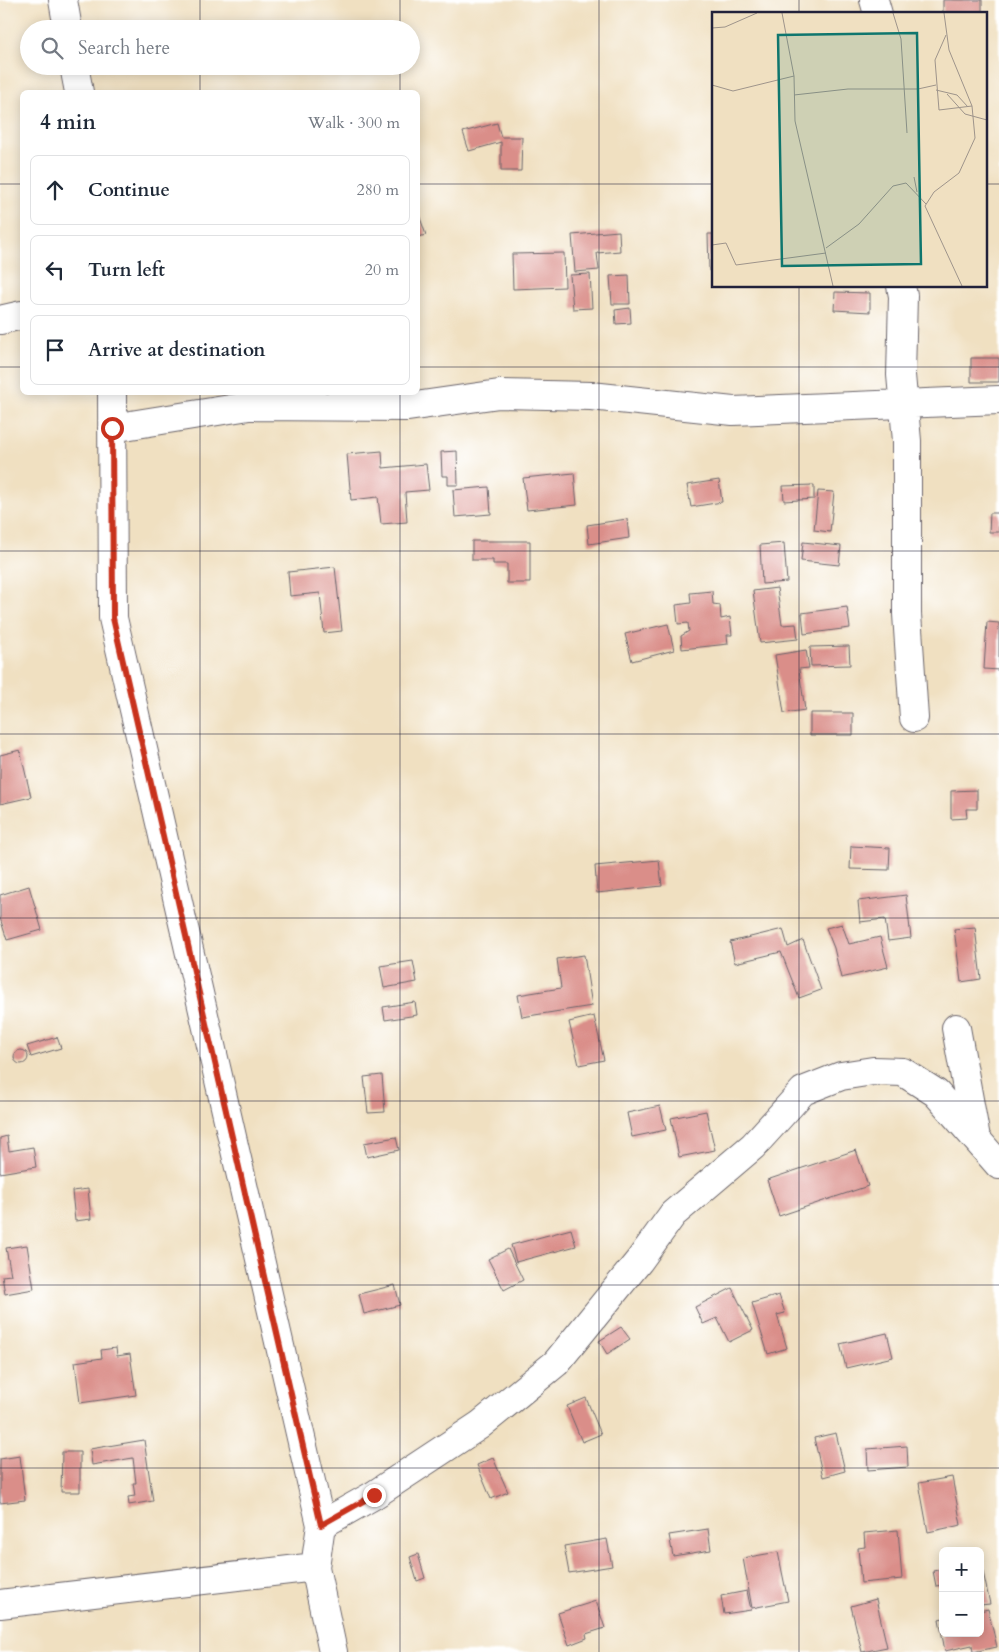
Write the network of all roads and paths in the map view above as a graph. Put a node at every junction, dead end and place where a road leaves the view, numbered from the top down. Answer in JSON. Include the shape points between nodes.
{"nodes":[{"id":1,"x":63,"y":0,"type":"edge"},
{"id":2,"x":66,"y":20,"type":"edge"},
{"id":3,"x":76,"y":75,"type":"edge"},
{"id":4,"x":79,"y":90,"type":"edge"},
{"id":5,"x":901,"y":288,"type":"edge"},
{"id":6,"x":20,"y":315,"type":"edge"},
{"id":7,"x":0,"y":320,"type":"edge"},
{"id":8,"x":112,"y":395,"type":"edge"},
{"id":9,"x":999,"y":400,"type":"edge"},
{"id":10,"x":904,"y":405,"type":"junction"},
{"id":11,"x":112,"y":428,"type":"junction"},
{"id":12,"x":914,"y":718,"type":"dead end"},
{"id":13,"x":956,"y":1028,"type":"dead end"},
{"id":14,"x":976,"y":1138,"type":"junction"},
{"id":15,"x":999,"y":1165,"type":"edge"},
{"id":16,"x":321,"y":1525,"type":"junction"},
{"id":17,"x":315,"y":1568,"type":"junction"},
{"id":18,"x":0,"y":1604,"type":"edge"},
{"id":19,"x":334,"y":1652,"type":"edge"}],
"edges":[{"from":1,"to":2,"type":"street"},
{"from":3,"to":4,"type":"street"},
{"from":5,"to":10,"type":"street"},
{"from":6,"to":7,"type":"street"},
{"from":8,"to":11,"type":"street"},
{"from":9,"to":10,"type":"street"},
{"from":10,"to":11,"type":"street","via":[[732,411],[591,396],[499,394],[408,407],[250,406]]},
{"from":10,"to":12,"type":"street","via":[[907,441],[906,614]]},
{"from":11,"to":16,"type":"street","via":[[113,618]]},
{"from":13,"to":14,"type":"street"},
{"from":14,"to":15,"type":"street"},
{"from":14,"to":16,"type":"street","via":[[936,1093],[903,1072],[873,1071],[841,1076],[803,1091],[752,1146],[673,1214],[556,1362],[480,1425],[374,1495]]},
{"from":16,"to":17,"type":"street"},
{"from":17,"to":18,"type":"street"},
{"from":17,"to":19,"type":"street"}]}
